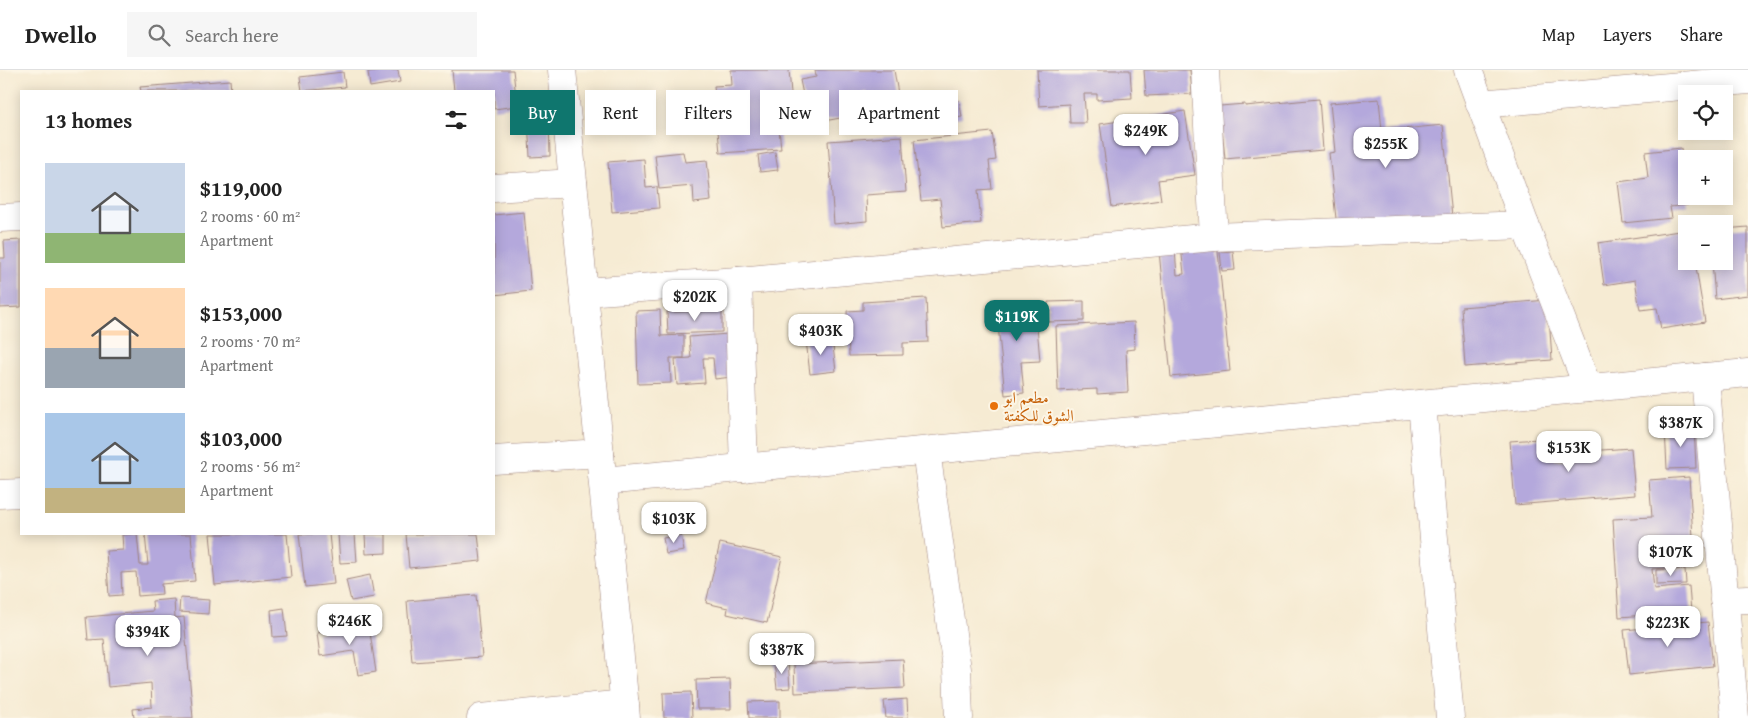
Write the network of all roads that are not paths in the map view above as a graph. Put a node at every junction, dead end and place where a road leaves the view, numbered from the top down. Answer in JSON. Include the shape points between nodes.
{"nodes":[{"id":1,"x":562,"y":70,"type":"edge"},
{"id":2,"x":1205,"y":70,"type":"edge"},
{"id":3,"x":1468,"y":70,"type":"edge"},
{"id":4,"x":1748,"y":80,"type":"edge"},
{"id":5,"x":1480,"y":104,"type":"junction"},
{"id":6,"x":573,"y":183,"type":"junction"},
{"id":7,"x":495,"y":188,"type":"edge"},
{"id":8,"x":20,"y":217,"type":"edge"},
{"id":9,"x":0,"y":218,"type":"edge"},
{"id":10,"x":1525,"y":225,"type":"junction"},
{"id":11,"x":1214,"y":237,"type":"junction"},
{"id":12,"x":738,"y":281,"type":"junction"},
{"id":13,"x":584,"y":292,"type":"junction"},
{"id":14,"x":1748,"y":373,"type":"edge"},
{"id":15,"x":1705,"y":377,"type":"junction"},
{"id":16,"x":1588,"y":388,"type":"junction"},
{"id":17,"x":1422,"y":404,"type":"junction"},
{"id":18,"x":926,"y":451,"type":"junction"},
{"id":19,"x":600,"y":452,"type":"junction"},
{"id":20,"x":495,"y":460,"type":"edge"},
{"id":21,"x":744,"y":468,"type":"junction"},
{"id":22,"x":603,"y":481,"type":"junction"},
{"id":23,"x":20,"y":493,"type":"edge"},
{"id":24,"x":0,"y":494,"type":"edge"},
{"id":25,"x":1736,"y":599,"type":"edge"},
{"id":26,"x":625,"y":711,"type":"edge"},
{"id":27,"x":481,"y":718,"type":"edge"},
{"id":28,"x":959,"y":718,"type":"edge"},
{"id":29,"x":1450,"y":718,"type":"edge"},
{"id":30,"x":1735,"y":718,"type":"edge"}],
"edges":[{"from":1,"to":6,"type":"street"},
{"from":2,"to":11,"type":"street"},
{"from":3,"to":5,"type":"street"},
{"from":4,"to":5,"type":"street"},
{"from":5,"to":10,"type":"street"},
{"from":6,"to":7,"type":"street"},
{"from":6,"to":13,"type":"street"},
{"from":8,"to":9,"type":"street"},
{"from":10,"to":11,"type":"street"},
{"from":10,"to":16,"type":"street"},
{"from":11,"to":12,"type":"street"},
{"from":12,"to":13,"type":"street"},
{"from":12,"to":21,"type":"street"},
{"from":13,"to":19,"type":"street"},
{"from":14,"to":15,"type":"street"},
{"from":15,"to":16,"type":"street"},
{"from":15,"to":25,"type":"street"},
{"from":16,"to":17,"type":"street"},
{"from":17,"to":18,"type":"street"},
{"from":17,"to":29,"type":"street"},
{"from":18,"to":21,"type":"street"},
{"from":18,"to":28,"type":"street","via":[[957,669]]},
{"from":19,"to":20,"type":"street"},
{"from":19,"to":22,"type":"street"},
{"from":21,"to":22,"type":"street"},
{"from":22,"to":26,"type":"street"},
{"from":23,"to":24,"type":"street"},
{"from":25,"to":30,"type":"street"},
{"from":26,"to":27,"type":"street"}]}
